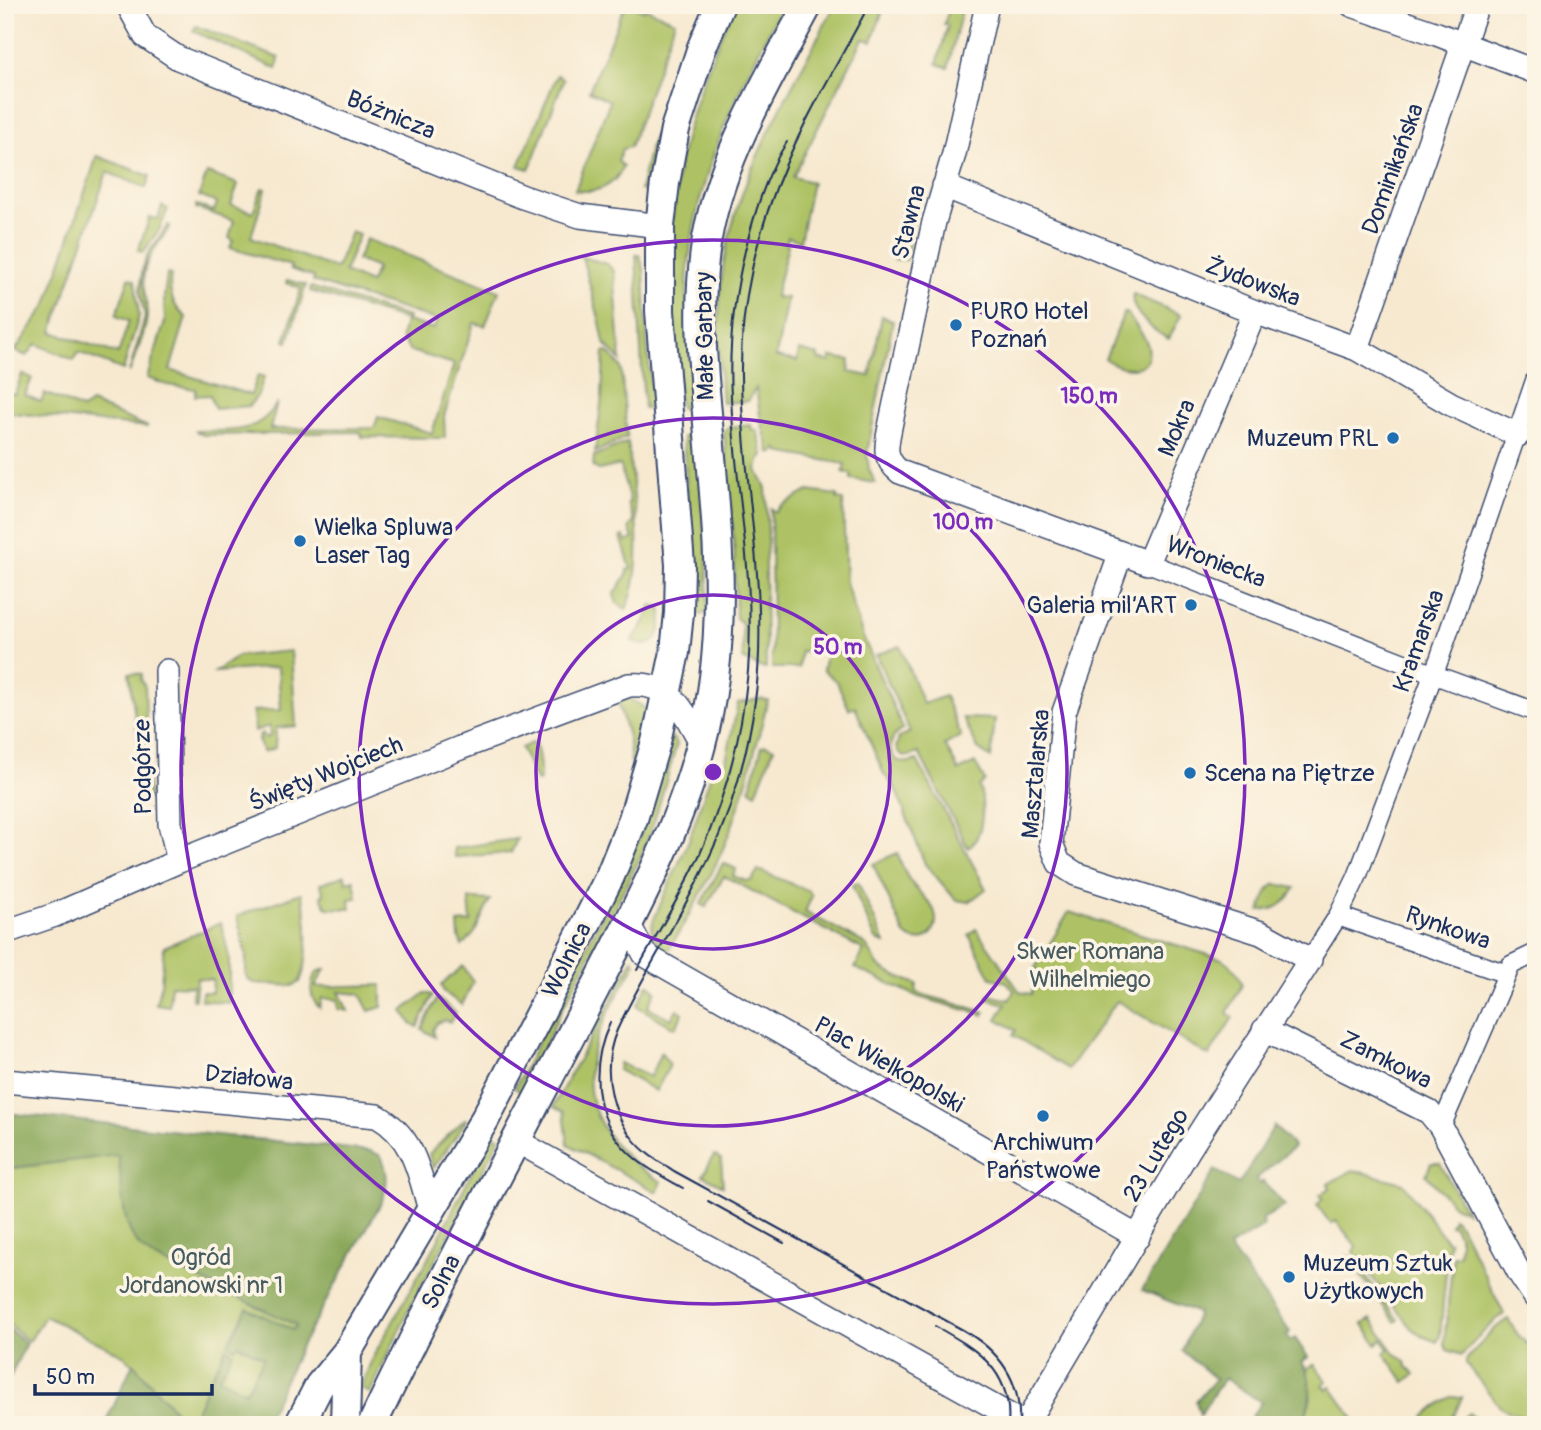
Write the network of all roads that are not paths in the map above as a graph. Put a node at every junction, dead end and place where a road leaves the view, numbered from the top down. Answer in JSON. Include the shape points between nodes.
{"nodes":[{"id":1,"x":128,"y":5,"type":"edge"},
{"id":2,"x":720,"y":5,"type":"edge"},
{"id":3,"x":808,"y":5,"type":"edge"},
{"id":4,"x":987,"y":5,"type":"edge"},
{"id":5,"x":1352,"y":5,"type":"edge"},
{"id":6,"x":1477,"y":5,"type":"edge"},
{"id":7,"x":1464,"y":45,"type":"junction"},
{"id":8,"x":1536,"y":72,"type":"edge"},
{"id":9,"x":944,"y":186,"type":"junction"},
{"id":10,"x":660,"y":226,"type":"junction"},
{"id":11,"x":1255,"y":312,"type":"junction"},
{"id":12,"x":1357,"y":349,"type":"junction"},
{"id":13,"x":1536,"y":378,"type":"edge"},
{"id":14,"x":1527,"y":439,"type":"edge"},
{"id":15,"x":886,"y":453,"type":"joint"},
{"id":16,"x":1121,"y":553,"type":"junction"},
{"id":17,"x":1148,"y":563,"type":"junction"},
{"id":18,"x":167,"y":671,"type":"dead end"},
{"id":19,"x":1432,"y":674,"type":"junction"},
{"id":20,"x":713,"y":688,"type":"joint"},
{"id":21,"x":667,"y":694,"type":"junction"},
{"id":22,"x":1536,"y":712,"type":"edge"},
{"id":23,"x":702,"y":744,"type":"junction"},
{"id":24,"x":179,"y":862,"type":"junction"},
{"id":25,"x":1338,"y":916,"type":"junction"},
{"id":26,"x":628,"y":923,"type":"junction"},
{"id":27,"x":5,"y":932,"type":"edge"},
{"id":28,"x":1536,"y":953,"type":"edge"},
{"id":29,"x":1310,"y":960,"type":"junction"},
{"id":30,"x":1507,"y":974,"type":"junction"},
{"id":31,"x":1264,"y":1030,"type":"junction"},
{"id":32,"x":5,"y":1081,"type":"edge"},
{"id":33,"x":1441,"y":1127,"type":"junction"},
{"id":34,"x":515,"y":1140,"type":"junction"},
{"id":35,"x":430,"y":1210,"type":"junction"},
{"id":36,"x":1138,"y":1237,"type":"junction"},
{"id":37,"x":1536,"y":1298,"type":"edge"},
{"id":38,"x":347,"y":1352,"type":"junction"},
{"id":39,"x":1025,"y":1424,"type":"edge"},
{"id":40,"x":299,"y":1425,"type":"edge"},
{"id":41,"x":345,"y":1425,"type":"edge"},
{"id":42,"x":372,"y":1425,"type":"edge"}],
"edges":[{"from":1,"to":10,"type":"street","name":"Bóżnicza","via":[[145,36],[178,58],[523,197],[580,216]]},
{"from":2,"to":10,"type":"street","name":"Małe Garbary","via":[[675,129]]},
{"from":3,"to":20,"type":"street","name":"Małe Garbary","via":[[732,157],[704,255],[703,362],[720,611]]},
{"from":4,"to":9,"type":"street","name":"Stawna"},
{"from":5,"to":7,"type":"street"},
{"from":6,"to":7,"type":"street","name":"Dominikańska"},
{"from":7,"to":8,"type":"street"},
{"from":7,"to":12,"type":"street","name":"Dominikańska"},
{"from":9,"to":11,"type":"street","name":"Żydowska"},
{"from":9,"to":15,"type":"street","name":"Stawna"},
{"from":10,"to":21,"type":"street","name":"Małe Garbary","via":[[660,311],[680,565],[678,626]]},
{"from":11,"to":12,"type":"street","name":"Żydowska"},
{"from":11,"to":17,"type":"street","name":"Mokra"},
{"from":12,"to":14,"type":"street","name":"Żydowska","via":[[1451,404]]},
{"from":13,"to":14,"type":"street","name":"Kramarska"},
{"from":14,"to":19,"type":"street","name":"Kramarska"},
{"from":15,"to":16,"type":"street","name":"Wroniecka","via":[[900,472]]},
{"from":16,"to":17,"type":"street","name":"Wroniecka"},
{"from":16,"to":29,"type":"street","name":"Masztalarska","via":[[1064,712],[1051,843],[1059,863],[1076,874],[1261,933]]},
{"from":17,"to":19,"type":"street","name":"Wroniecka"},
{"from":18,"to":24,"type":"street","name":"Podgórze","via":[[170,824]]},
{"from":19,"to":22,"type":"street","name":"Wroniecka"},
{"from":19,"to":25,"type":"street","name":"Kramarska","via":[[1409,756]]},
{"from":20,"to":23,"type":"street","name":"Wolnica"},
{"from":21,"to":23,"type":"street"},
{"from":21,"to":24,"type":"street","name":"Święty Wojciech","via":[[645,683],[629,684]]},
{"from":21,"to":35,"type":"street","name":"Wolnica","via":[[646,780],[610,876],[485,1119]]},
{"from":23,"to":26,"type":"street","name":"Wolnica","via":[[673,826]]},
{"from":24,"to":27,"type":"street","name":"Święty Wojciech"},
{"from":25,"to":29,"type":"street","name":"23 Lutego"},
{"from":25,"to":30,"type":"street","name":"Rynkowa"},
{"from":26,"to":34,"type":"street","name":"Wolnica"},
{"from":26,"to":36,"type":"street","name":"Plac Wielkopolski","via":[[645,955]]},
{"from":28,"to":30,"type":"street","name":"Rynkowa","via":[[1511,965]]},
{"from":29,"to":31,"type":"street","name":"23 Lutego"},
{"from":30,"to":33,"type":"street","name":"Zamkowa"},
{"from":31,"to":33,"type":"street","name":"Zamkowa","via":[[1429,1112]]},
{"from":31,"to":36,"type":"street","name":"23 Lutego"},
{"from":32,"to":35,"type":"street","name":"Działowa","via":[[377,1116],[394,1126],[410,1149]]},
{"from":33,"to":37,"type":"street"},
{"from":34,"to":39,"type":"street"},
{"from":34,"to":42,"type":"street","name":"Solna"},
{"from":35,"to":38,"type":"street","name":"Solna"},
{"from":36,"to":39,"type":"street","name":"23 Lutego"},
{"from":38,"to":40,"type":"street","name":"Solna","via":[[319,1386]]},
{"from":38,"to":41,"type":"street"}]}
